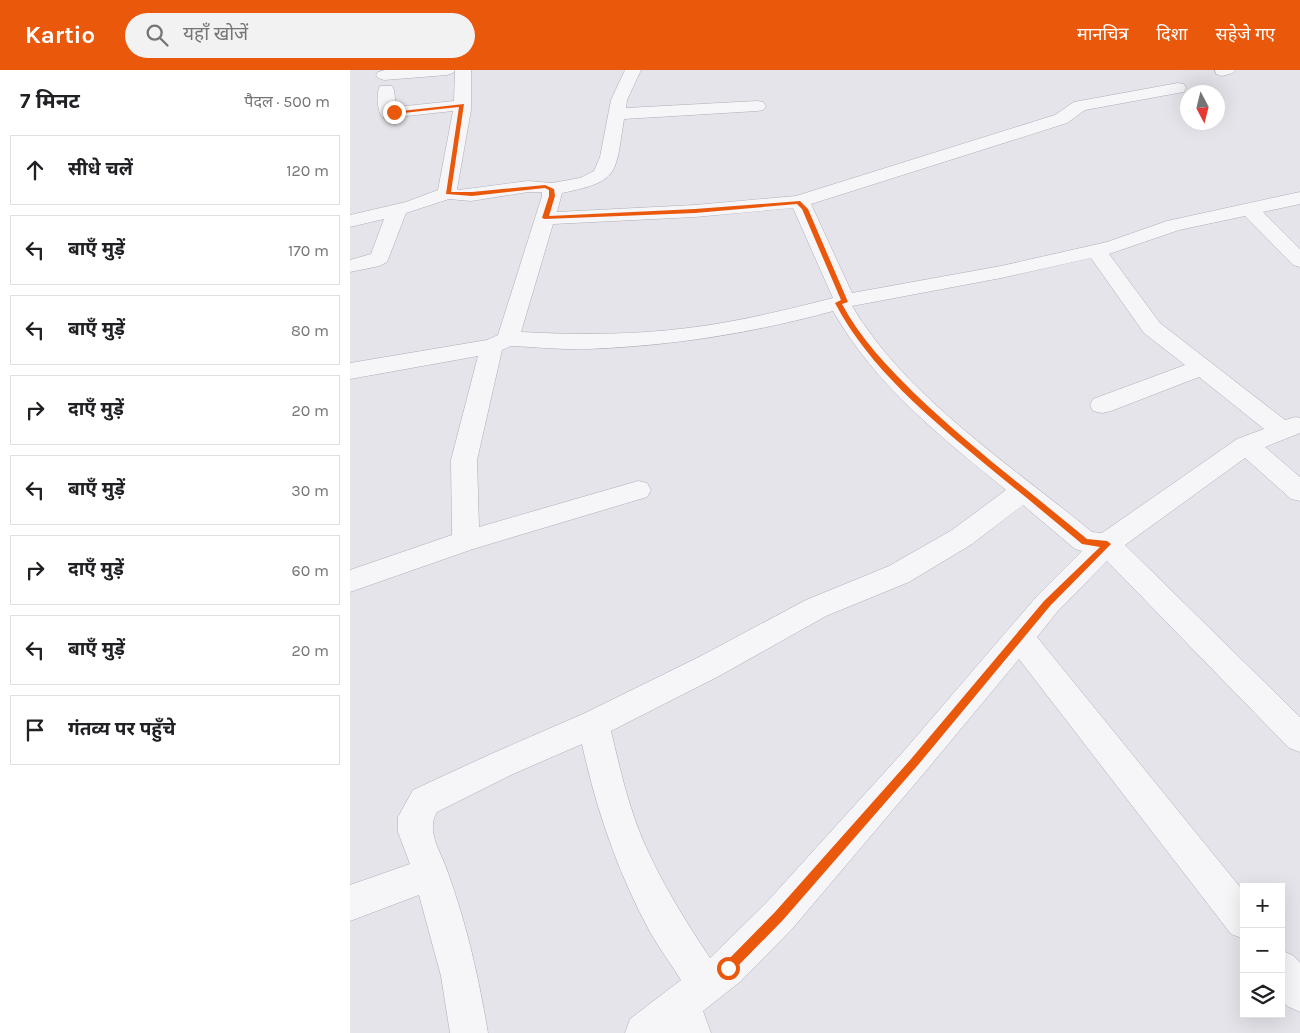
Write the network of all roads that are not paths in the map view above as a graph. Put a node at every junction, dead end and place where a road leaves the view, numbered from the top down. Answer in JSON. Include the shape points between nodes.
{"nodes":[{"id":1,"x":447,"y":70,"type":"edge"},
{"id":2,"x":463,"y":70,"type":"edge"},
{"id":3,"x":633,"y":70,"type":"edge"},
{"id":4,"x":1178,"y":88,"type":"dead end"},
{"id":5,"x":462,"y":105,"type":"junction"},
{"id":6,"x":757,"y":106,"type":"dead end"},
{"id":7,"x":616,"y":114,"type":"junction"},
{"id":8,"x":552,"y":189,"type":"junction"},
{"id":9,"x":448,"y":193,"type":"junction"},
{"id":10,"x":1300,"y":198,"type":"edge"},
{"id":11,"x":798,"y":202,"type":"junction"},
{"id":12,"x":1250,"y":209,"type":"junction"},
{"id":13,"x":397,"y":210,"type":"junction"},
{"id":14,"x":545,"y":218,"type":"junction"},
{"id":15,"x":350,"y":221,"type":"edge"},
{"id":16,"x":1096,"y":250,"type":"junction"},
{"id":17,"x":1300,"y":261,"type":"edge"},
{"id":18,"x":350,"y":266,"type":"edge"},
{"id":19,"x":842,"y":302,"type":"junction"},
{"id":20,"x":500,"y":343,"type":"junction"},
{"id":21,"x":1202,"y":367,"type":"junction"},
{"id":22,"x":350,"y":371,"type":"edge"},
{"id":23,"x":1102,"y":404,"type":"dead end"},
{"id":24,"x":1291,"y":428,"type":"edge"},
{"id":25,"x":1246,"y":445,"type":"junction"},
{"id":26,"x":638,"y":490,"type":"dead end"},
{"id":27,"x":1024,"y":491,"type":"junction"},
{"id":28,"x":1300,"y":492,"type":"edge"},
{"id":29,"x":466,"y":541,"type":"junction"},
{"id":30,"x":1107,"y":544,"type":"junction"},
{"id":31,"x":350,"y":581,"type":"edge"},
{"id":32,"x":1020,"y":637,"type":"junction"},
{"id":33,"x":594,"y":724,"type":"junction"},
{"id":34,"x":1300,"y":738,"type":"edge"},
{"id":35,"x":431,"y":873,"type":"junction"},
{"id":36,"x":350,"y":904,"type":"edge"},
{"id":37,"x":1240,"y":916,"type":"edge"},
{"id":38,"x":1284,"y":973,"type":"edge"},
{"id":39,"x":1300,"y":993,"type":"edge"},
{"id":40,"x":693,"y":1007,"type":"edge"},
{"id":41,"x":469,"y":1033,"type":"edge"},
{"id":42,"x":644,"y":1033,"type":"edge"}],
"edges":[{"from":1,"to":5,"type":"street","via":[[384,83],[388,112]]},
{"from":2,"to":5,"type":"street"},
{"from":3,"to":7,"type":"street"},
{"from":4,"to":11,"type":"street","via":[[1080,106],[1061,119]]},
{"from":5,"to":9,"type":"street"},
{"from":6,"to":7,"type":"street"},
{"from":7,"to":8,"type":"street","via":[[609,157],[602,174],[586,182]]},
{"from":8,"to":9,"type":"street","via":[[531,187],[472,194]]},
{"from":8,"to":14,"type":"street"},
{"from":9,"to":13,"type":"street"},
{"from":10,"to":12,"type":"street"},
{"from":11,"to":14,"type":"street"},
{"from":11,"to":19,"type":"street","via":[[805,209]]},
{"from":12,"to":16,"type":"street","via":[[1174,225]]},
{"from":12,"to":17,"type":"street"},
{"from":13,"to":15,"type":"street"},
{"from":13,"to":18,"type":"street","via":[[380,258],[376,262]]},
{"from":14,"to":20,"type":"street"},
{"from":16,"to":19,"type":"street","via":[[1002,272]]},
{"from":16,"to":21,"type":"street","via":[[1152,328]]},
{"from":19,"to":20,"type":"street","via":[[790,316],[688,335],[586,342]]},
{"from":19,"to":27,"type":"street","via":[[848,320],[884,367],[943,424]]},
{"from":20,"to":22,"type":"street"},
{"from":20,"to":29,"type":"street","via":[[478,395],[464,460]]},
{"from":21,"to":23,"type":"street"},
{"from":21,"to":24,"type":"street"},
{"from":24,"to":25,"type":"street"},
{"from":25,"to":28,"type":"street"},
{"from":25,"to":30,"type":"street"},
{"from":26,"to":29,"type":"street"},
{"from":27,"to":30,"type":"street","via":[[1085,542]]},
{"from":27,"to":33,"type":"street","via":[[962,537],[899,574],[816,608]]},
{"from":29,"to":31,"type":"street"},
{"from":30,"to":32,"type":"street","via":[[1047,604]]},
{"from":30,"to":34,"type":"street"},
{"from":32,"to":37,"type":"street"},
{"from":32,"to":40,"type":"street","via":[[779,916]]},
{"from":33,"to":35,"type":"street","via":[[426,801],[415,817],[415,832]]},
{"from":33,"to":40,"type":"street","via":[[608,788],[629,849],[663,918]]},
{"from":35,"to":36,"type":"street"},
{"from":35,"to":41,"type":"street","via":[[460,976]]},
{"from":38,"to":39,"type":"street"},
{"from":40,"to":42,"type":"street"}]}
